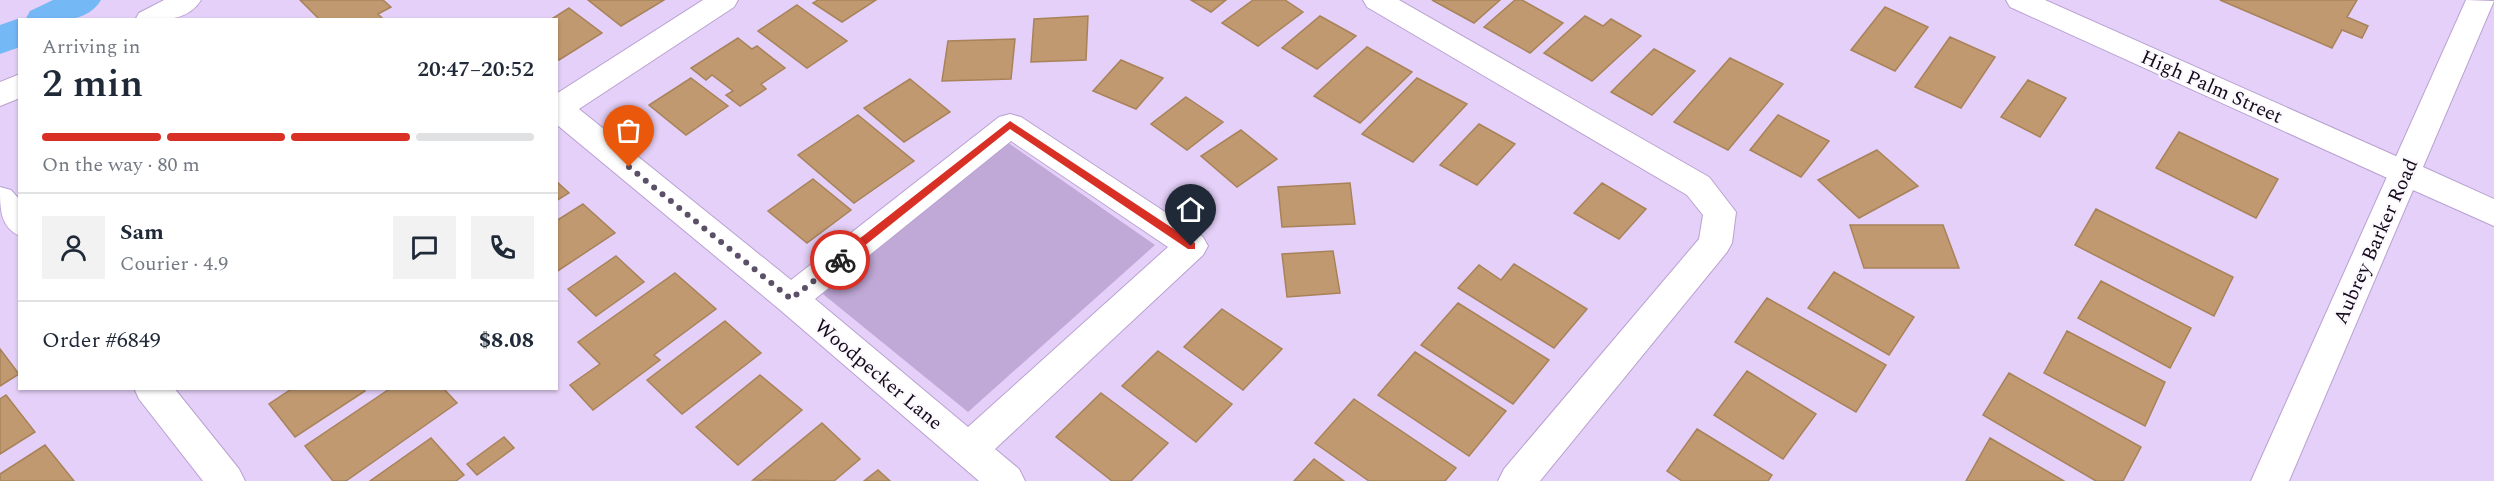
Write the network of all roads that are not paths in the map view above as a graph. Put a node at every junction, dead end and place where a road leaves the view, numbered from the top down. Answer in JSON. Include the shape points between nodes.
{"nodes":[{"id":1,"x":187,"y":0,"type":"edge"},
{"id":2,"x":724,"y":0,"type":"edge"},
{"id":3,"x":1377,"y":0,"type":"edge"},
{"id":4,"x":2020,"y":0,"type":"edge"},
{"id":5,"x":2480,"y":0,"type":"edge"},
{"id":6,"x":153,"y":18,"type":"edge"},
{"id":7,"x":18,"y":86,"type":"edge"},
{"id":8,"x":0,"y":95,"type":"edge"},
{"id":9,"x":558,"y":107,"type":"edge"},
{"id":10,"x":558,"y":109,"type":"edge"},
{"id":11,"x":2405,"y":172,"type":"junction"},
{"id":12,"x":0,"y":199,"type":"edge"},
{"id":13,"x":2494,"y":213,"type":"edge"},
{"id":14,"x":18,"y":221,"type":"edge"},
{"id":15,"x":791,"y":299,"type":"junction"},
{"id":16,"x":154,"y":390,"type":"edge"},
{"id":17,"x":969,"y":449,"type":"junction"},
{"id":18,"x":226,"y":481,"type":"edge"},
{"id":19,"x":1006,"y":481,"type":"edge"},
{"id":20,"x":1517,"y":481,"type":"edge"},
{"id":21,"x":2270,"y":481,"type":"edge"}],
"edges":[{"from":1,"to":6,"type":"street"},
{"from":2,"to":9,"type":"street"},
{"from":3,"to":20,"type":"street","via":[[1698,186],[1720,212],[1715,243]]},
{"from":4,"to":11,"type":"street","name":"High Palm Street"},
{"from":5,"to":11,"type":"street","name":"Aubrey Barker Road"},
{"from":7,"to":8,"type":"street"},
{"from":10,"to":15,"type":"street","name":"Woodpecker Lane"},
{"from":11,"to":13,"type":"street","name":"High Palm Street"},
{"from":11,"to":21,"type":"street","name":"Aubrey Barker Road"},
{"from":12,"to":14,"type":"street"},
{"from":15,"to":17,"type":"street","name":"Woodpecker Lane"},
{"from":15,"to":17,"type":"street","via":[[1010,125],[1191,246]]},
{"from":16,"to":18,"type":"street"},
{"from":17,"to":19,"type":"street","name":"Woodpecker Lane"}]}
